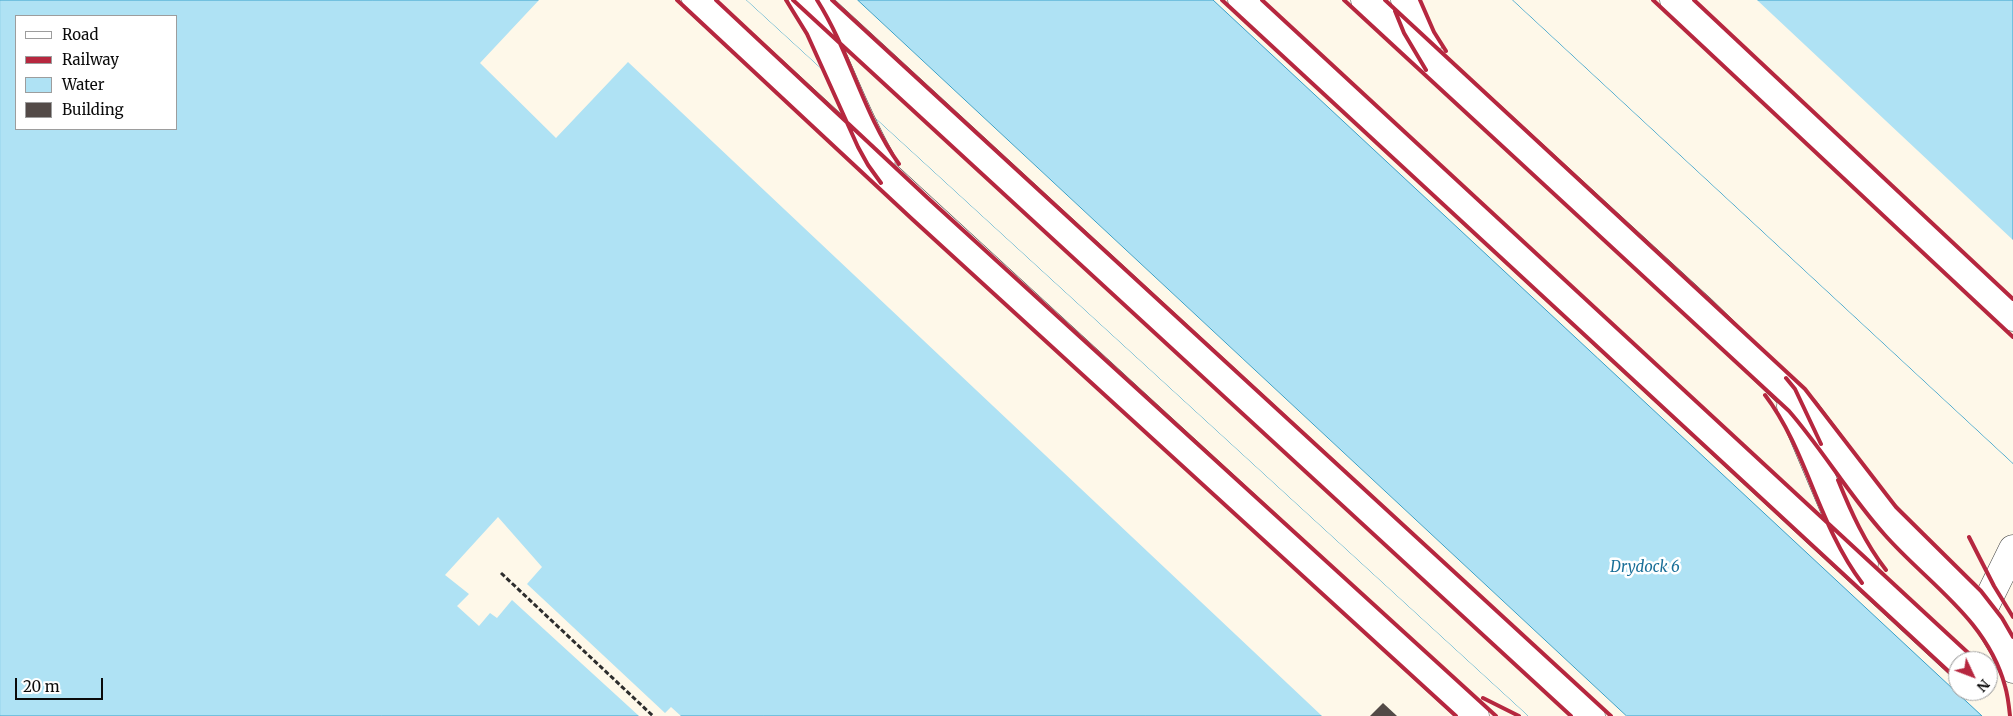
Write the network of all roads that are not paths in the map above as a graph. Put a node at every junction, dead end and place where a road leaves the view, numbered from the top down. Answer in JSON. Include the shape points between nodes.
{"nodes":[{"id":1,"x":696,"y":0,"type":"edge"},
{"id":2,"x":803,"y":0,"type":"edge"},
{"id":3,"x":814,"y":0,"type":"edge"},
{"id":4,"x":1242,"y":0,"type":"edge"},
{"id":5,"x":1365,"y":0,"type":"edge"},
{"id":6,"x":1405,"y":0,"type":"edge"},
{"id":7,"x":1674,"y":0,"type":"edge"},
{"id":8,"x":1476,"y":102,"type":"junction"},
{"id":9,"x":921,"y":206,"type":"junction"},
{"id":10,"x":2013,"y":317,"type":"edge"},
{"id":11,"x":1784,"y":390,"type":"junction"},
{"id":12,"x":2013,"y":549,"type":"edge"},
{"id":13,"x":1901,"y":610,"type":"junction"},
{"id":14,"x":1982,"y":612,"type":"junction"},
{"id":15,"x":1948,"y":654,"type":"edge"},
{"id":16,"x":2013,"y":669,"type":"edge"},
{"id":17,"x":1436,"y":680,"type":"junction"},
{"id":18,"x":1475,"y":716,"type":"edge"},
{"id":19,"x":1487,"y":716,"type":"edge"},
{"id":20,"x":1591,"y":716,"type":"edge"}],
"edges":[{"from":1,"to":9,"type":"lane"},
{"from":2,"to":9,"type":"lane","via":[[869,138],[900,186]]},
{"from":3,"to":20,"type":"lane"},
{"from":4,"to":13,"type":"lane"},
{"from":5,"to":8,"type":"lane"},
{"from":6,"to":8,"type":"lane","via":[[1425,44]]},
{"from":7,"to":10,"type":"lane"},
{"from":8,"to":11,"type":"lane"},
{"from":9,"to":17,"type":"lane"},
{"from":11,"to":13,"type":"lane","via":[[1840,524],[1872,576]]},
{"from":11,"to":14,"type":"lane","via":[[1806,411],[1880,509]]},
{"from":12,"to":14,"type":"lane"},
{"from":13,"to":15,"type":"lane"},
{"from":14,"to":16,"type":"lane"},
{"from":17,"to":18,"type":"lane"},
{"from":17,"to":19,"type":"lane"}]}
